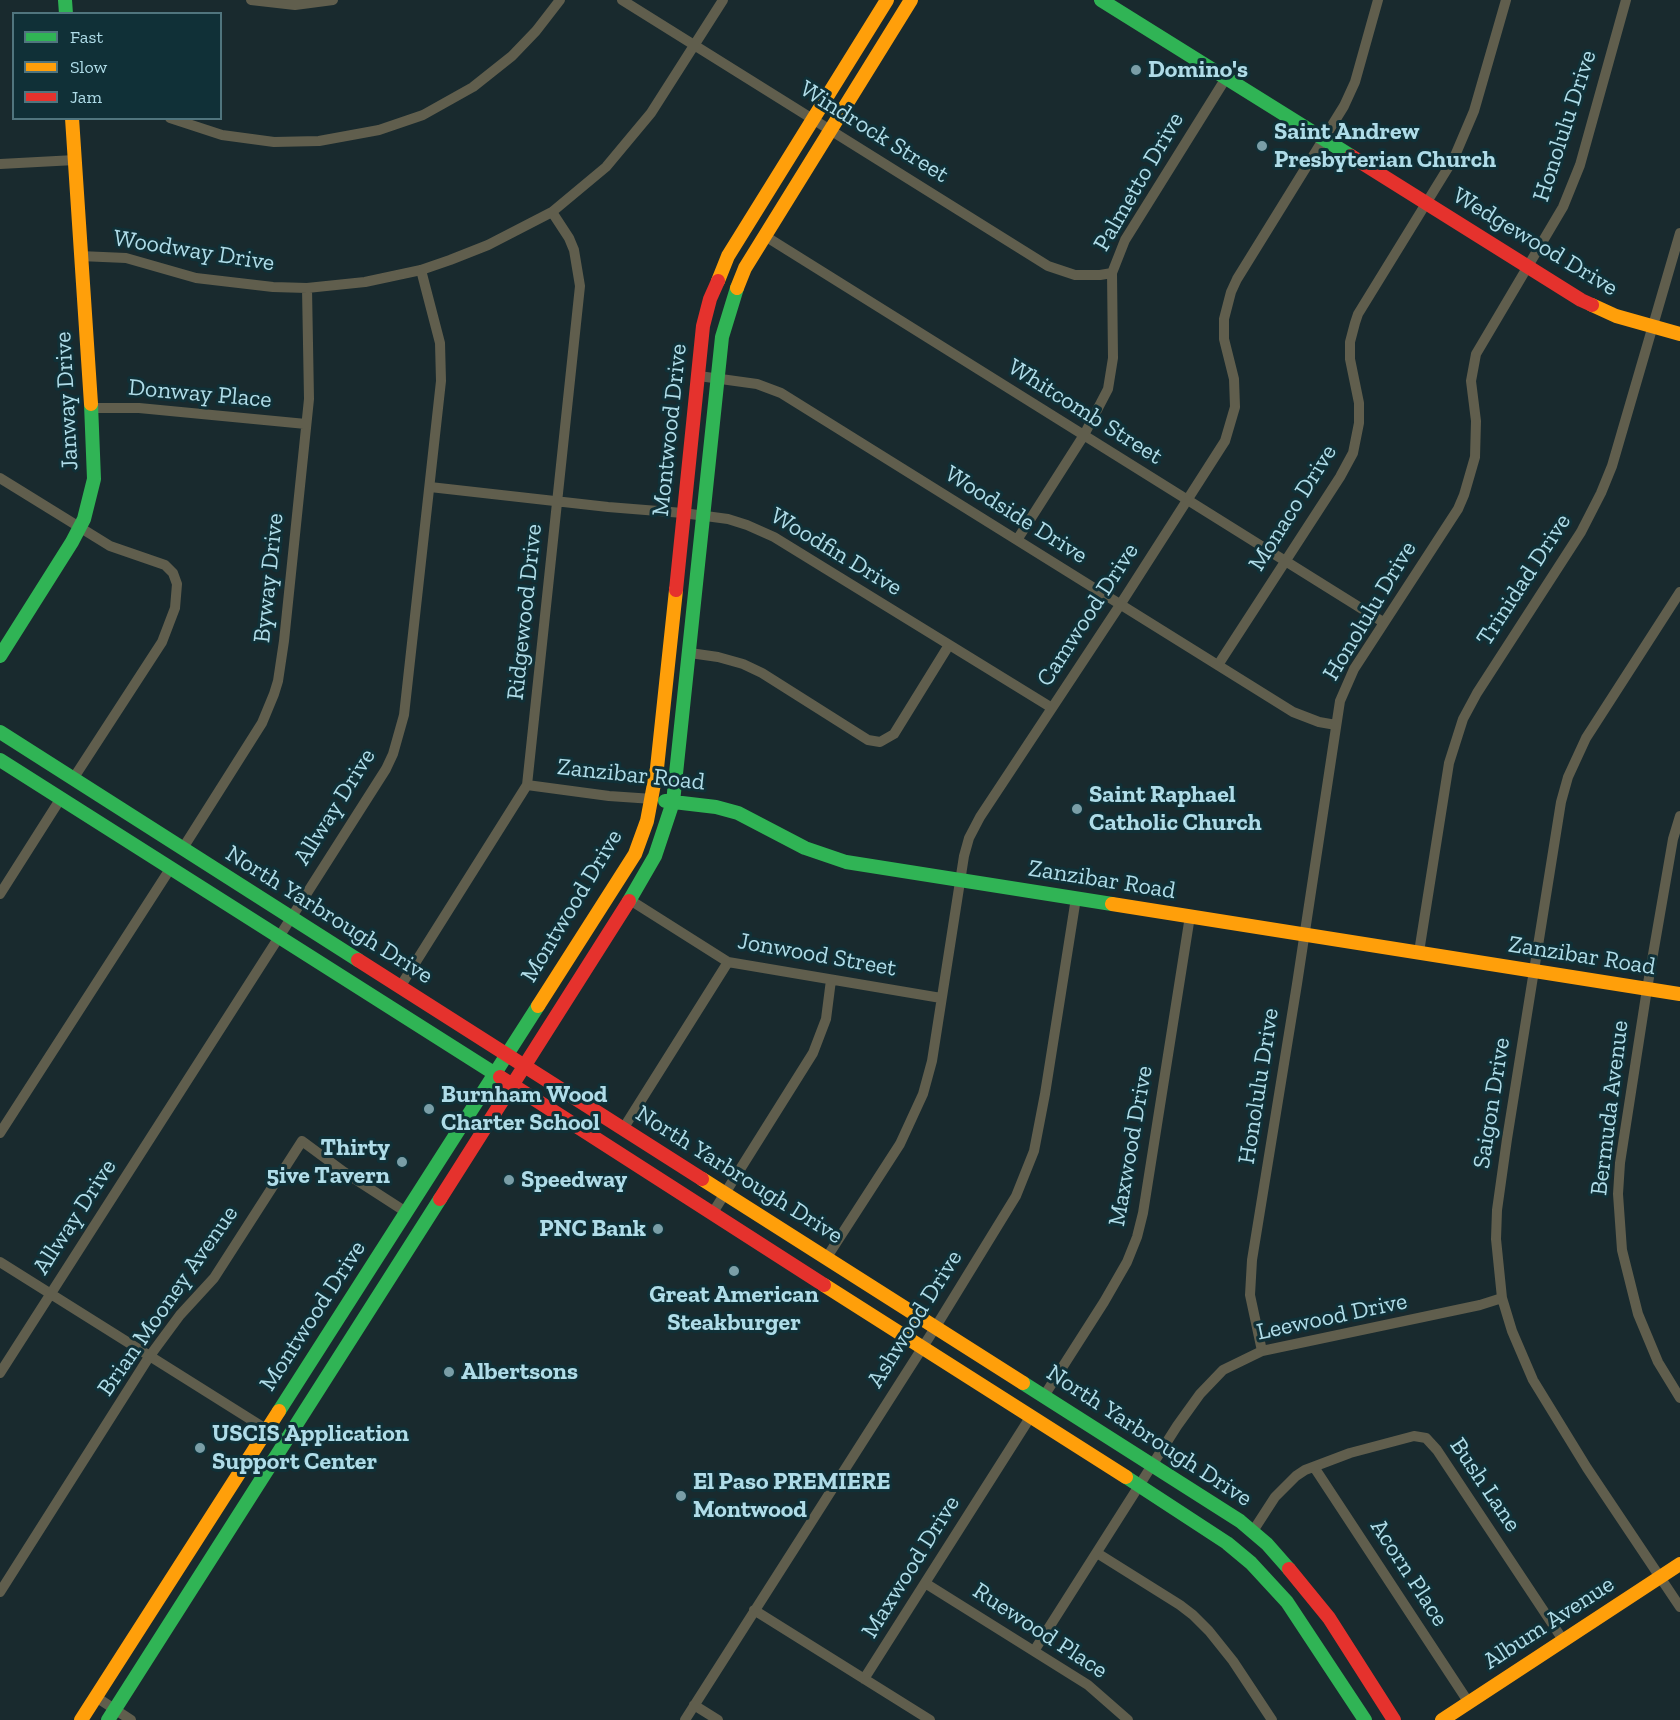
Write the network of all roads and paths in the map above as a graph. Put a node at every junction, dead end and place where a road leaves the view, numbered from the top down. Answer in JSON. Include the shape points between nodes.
{"nodes":[{"id":1,"x":251,"y":0,"type":"edge"},
{"id":2,"x":333,"y":0,"type":"edge"},
{"id":3,"x":560,"y":0,"type":"edge"},
{"id":4,"x":622,"y":0,"type":"edge"},
{"id":5,"x":723,"y":0,"type":"edge"},
{"id":6,"x":887,"y":0,"type":"edge"},
{"id":7,"x":911,"y":0,"type":"edge"},
{"id":8,"x":1101,"y":0,"type":"edge"},
{"id":9,"x":1378,"y":0,"type":"edge"},
{"id":10,"x":1506,"y":0,"type":"edge"},
{"id":11,"x":1626,"y":0,"type":"edge"},
{"id":12,"x":875,"y":20,"type":"junction"},
{"id":13,"x":893,"y":30,"type":"junction"},
{"id":14,"x":694,"y":45,"type":"junction"},
{"id":15,"x":1226,"y":78,"type":"junction"},
{"id":16,"x":813,"y":119,"type":"junction"},
{"id":17,"x":72,"y":120,"type":"edge"},
{"id":18,"x":176,"y":120,"type":"edge"},
{"id":19,"x":831,"y":130,"type":"junction"},
{"id":20,"x":1324,"y":140,"type":"junction"},
{"id":21,"x":75,"y":160,"type":"junction"},
{"id":22,"x":0,"y":164,"type":"edge"},
{"id":23,"x":1426,"y":203,"type":"junction"},
{"id":24,"x":552,"y":212,"type":"junction"},
{"id":25,"x":1680,"y":232,"type":"edge"},
{"id":26,"x":765,"y":236,"type":"junction"},
{"id":27,"x":81,"y":256,"type":"junction"},
{"id":28,"x":1528,"y":268,"type":"junction"},
{"id":29,"x":421,"y":270,"type":"junction"},
{"id":30,"x":1112,"y":273,"type":"junction"},
{"id":31,"x":307,"y":288,"type":"junction"},
{"id":32,"x":1653,"y":326,"type":"junction"},
{"id":33,"x":1680,"y":334,"type":"edge"},
{"id":34,"x":699,"y":376,"type":"junction"},
{"id":35,"x":719,"y":378,"type":"junction"},
{"id":36,"x":91,"y":408,"type":"junction"},
{"id":37,"x":306,"y":424,"type":"junction"},
{"id":38,"x":1083,"y":435,"type":"junction"},
{"id":39,"x":0,"y":478,"type":"edge"},
{"id":40,"x":430,"y":487,"type":"junction"},
{"id":41,"x":558,"y":500,"type":"junction"},
{"id":42,"x":1187,"y":500,"type":"junction"},
{"id":43,"x":683,"y":513,"type":"junction"},
{"id":44,"x":705,"y":516,"type":"junction"},
{"id":45,"x":80,"y":527,"type":"junction"},
{"id":46,"x":1017,"y":540,"type":"junction"},
{"id":47,"x":1285,"y":561,"type":"junction"},
{"id":48,"x":1680,"y":592,"type":"edge"},
{"id":49,"x":1120,"y":606,"type":"junction"},
{"id":50,"x":1383,"y":622,"type":"junction"},
{"id":51,"x":949,"y":645,"type":"junction"},
{"id":52,"x":690,"y":653,"type":"junction"},
{"id":53,"x":0,"y":656,"type":"edge"},
{"id":54,"x":1218,"y":665,"type":"junction"},
{"id":55,"x":1052,"y":708,"type":"junction"},
{"id":56,"x":1336,"y":724,"type":"junction"},
{"id":57,"x":0,"y":732,"type":"edge"},
{"id":58,"x":0,"y":760,"type":"edge"},
{"id":59,"x":73,"y":779,"type":"junction"},
{"id":60,"x":527,"y":785,"type":"junction"},
{"id":61,"x":61,"y":798,"type":"junction"},
{"id":62,"x":652,"y":799,"type":"junction"},
{"id":63,"x":673,"y":802,"type":"junction"},
{"id":64,"x":1680,"y":816,"type":"edge"},
{"id":65,"x":183,"y":848,"type":"junction"},
{"id":66,"x":170,"y":869,"type":"junction"},
{"id":67,"x":961,"y":881,"type":"junction"},
{"id":68,"x":0,"y":894,"type":"edge"},
{"id":69,"x":1076,"y":898,"type":"junction"},
{"id":70,"x":630,"y":900,"type":"junction"},
{"id":71,"x":1190,"y":916,"type":"junction"},
{"id":72,"x":291,"y":917,"type":"junction"},
{"id":73,"x":1304,"y":935,"type":"junction"},
{"id":74,"x":279,"y":937,"type":"junction"},
{"id":75,"x":1419,"y":952,"type":"junction"},
{"id":76,"x":728,"y":962,"type":"junction"},
{"id":77,"x":1534,"y":971,"type":"junction"},
{"id":78,"x":831,"y":980,"type":"junction"},
{"id":79,"x":400,"y":987,"type":"junction"},
{"id":80,"x":1647,"y":989,"type":"junction"},
{"id":81,"x":1680,"y":994,"type":"edge"},
{"id":82,"x":941,"y":998,"type":"junction"},
{"id":83,"x":507,"y":1054,"type":"junction"},
{"id":84,"x":523,"y":1065,"type":"junction"},
{"id":85,"x":494,"y":1073,"type":"junction"},
{"id":86,"x":511,"y":1084,"type":"junction"},
{"id":87,"x":623,"y":1129,"type":"junction"},
{"id":88,"x":0,"y":1133,"type":"edge"},
{"id":89,"x":725,"y":1193,"type":"junction"},
{"id":90,"x":406,"y":1212,"type":"junction"},
{"id":91,"x":711,"y":1214,"type":"junction"},
{"id":92,"x":827,"y":1257,"type":"junction"},
{"id":93,"x":0,"y":1262,"type":"edge"},
{"id":94,"x":50,"y":1295,"type":"junction"},
{"id":95,"x":1502,"y":1298,"type":"junction"},
{"id":96,"x":936,"y":1328,"type":"junction"},
{"id":97,"x":923,"y":1347,"type":"junction"},
{"id":98,"x":1262,"y":1351,"type":"junction"},
{"id":99,"x":149,"y":1357,"type":"junction"},
{"id":100,"x":0,"y":1373,"type":"edge"},
{"id":101,"x":1044,"y":1396,"type":"junction"},
{"id":102,"x":1680,"y":1398,"type":"edge"},
{"id":103,"x":1031,"y":1416,"type":"junction"},
{"id":104,"x":267,"y":1429,"type":"junction"},
{"id":105,"x":285,"y":1441,"type":"junction"},
{"id":106,"x":1152,"y":1465,"type":"junction"},
{"id":107,"x":1314,"y":1467,"type":"junction"},
{"id":108,"x":1139,"y":1486,"type":"junction"},
{"id":109,"x":1253,"y":1531,"type":"junction"},
{"id":110,"x":1097,"y":1553,"type":"junction"},
{"id":111,"x":1680,"y":1564,"type":"edge"},
{"id":112,"x":1660,"y":1577,"type":"junction"},
{"id":113,"x":925,"y":1583,"type":"junction"},
{"id":114,"x":0,"y":1592,"type":"edge"},
{"id":115,"x":1680,"y":1607,"type":"edge"},
{"id":116,"x":754,"y":1610,"type":"junction"},
{"id":117,"x":1563,"y":1640,"type":"junction"},
{"id":118,"x":1034,"y":1652,"type":"junction"},
{"id":119,"x":864,"y":1679,"type":"junction"},
{"id":120,"x":96,"y":1697,"type":"junction"},
{"id":121,"x":1469,"y":1702,"type":"junction"},
{"id":122,"x":694,"y":1705,"type":"junction"},
{"id":123,"x":111,"y":1715,"type":"edge"},
{"id":124,"x":81,"y":1720,"type":"edge"},
{"id":125,"x":131,"y":1720,"type":"edge"},
{"id":126,"x":685,"y":1720,"type":"edge"},
{"id":127,"x":718,"y":1720,"type":"edge"},
{"id":128,"x":930,"y":1720,"type":"edge"},
{"id":129,"x":1128,"y":1720,"type":"edge"},
{"id":130,"x":1272,"y":1720,"type":"edge"},
{"id":131,"x":1365,"y":1720,"type":"edge"},
{"id":132,"x":1394,"y":1720,"type":"edge"},
{"id":133,"x":1442,"y":1720,"type":"edge"}],
"edges":[{"from":1,"to":2,"type":"street","via":[[295,5]]},
{"from":3,"to":18,"type":"street","via":[[512,56],[473,87],[423,114],[379,130],[319,141],[274,142],[222,135]]},
{"from":4,"to":14,"type":"street","name":"Windrock Street"},
{"from":5,"to":14,"type":"street","name":"Woodway Drive"},
{"from":6,"to":12,"type":"main road","name":"Montwood Drive"},
{"from":7,"to":13,"type":"main road","name":"Montwood Drive"},
{"from":8,"to":15,"type":"main road","name":"Wedgewood Drive"},
{"from":9,"to":20,"type":"street","name":"Camwood Drive","via":[[1352,88]]},
{"from":10,"to":23,"type":"street","name":"Monaco Drive","via":[[1464,137]]},
{"from":11,"to":28,"type":"street","name":"Honolulu Drive","via":[[1573,183]]},
{"from":12,"to":13,"type":"main road"},
{"from":12,"to":16,"type":"main road","name":"Montwood Drive"},
{"from":13,"to":19,"type":"main road","name":"Montwood Drive"},
{"from":14,"to":16,"type":"street","name":"Windrock Street"},
{"from":14,"to":24,"type":"street","name":"Woodway Drive","via":[[651,113],[623,148]]},
{"from":15,"to":20,"type":"main road","name":"Wedgewood Drive"},
{"from":15,"to":30,"type":"street","name":"Palmetto Drive","via":[[1125,240]]},
{"from":16,"to":19,"type":"street","name":"Windrock Street"},
{"from":16,"to":34,"type":"main road","name":"Montwood Drive","via":[[716,281],[703,326]]},
{"from":17,"to":21,"type":"main road","name":"Janway Drive"},
{"from":19,"to":26,"type":"main road","name":"Montwood Drive"},
{"from":19,"to":30,"type":"street","name":"Windrock Street","via":[[1048,266],[1075,275]]},
{"from":20,"to":23,"type":"main road","name":"Wedgewood Drive"},
{"from":20,"to":42,"type":"street","name":"Camwood Drive","via":[[1231,292],[1224,339],[1235,407],[1220,450]]},
{"from":21,"to":22,"type":"street"},
{"from":21,"to":27,"type":"main road","name":"Janway Drive"},
{"from":23,"to":28,"type":"main road","name":"Wedgewood Drive"},
{"from":23,"to":47,"type":"street","name":"Monaco Drive","via":[[1354,323],[1350,359],[1359,423],[1353,453]]},
{"from":24,"to":29,"type":"street","name":"Woodway Drive","via":[[488,244]]},
{"from":24,"to":41,"type":"street","name":"Ridgewood Drive","via":[[574,250],[580,286]]},
{"from":25,"to":32,"type":"street","name":"Trinidad Drive"},
{"from":26,"to":35,"type":"main road","name":"Montwood Drive","via":[[730,307],[722,336]]},
{"from":26,"to":38,"type":"street","name":"Whitcomb Street"},
{"from":27,"to":31,"type":"street","name":"Woodway Drive","via":[[126,258],[231,284]]},
{"from":27,"to":36,"type":"main road","name":"Janway Drive"},
{"from":28,"to":32,"type":"main road","name":"Wedgewood Drive","via":[[1602,310]]},
{"from":28,"to":50,"type":"street","name":"Honolulu Drive","via":[[1476,354],[1471,381],[1475,458],[1464,495]]},
{"from":29,"to":31,"type":"street","name":"Woodway Drive","via":[[365,282]]},
{"from":29,"to":40,"type":"street","name":"Allway Drive","via":[[438,329],[441,363]]},
{"from":30,"to":38,"type":"street","name":"Palmetto Drive","via":[[1112,374],[1105,398]]},
{"from":31,"to":37,"type":"street","name":"Byway Drive","via":[[310,381]]},
{"from":32,"to":33,"type":"main road","name":"Wedgewood Drive"},
{"from":32,"to":75,"type":"street","name":"Trinidad Drive","via":[[1601,493],[1581,532],[1463,719],[1449,763]]},
{"from":34,"to":35,"type":"street","name":"Woodside Drive"},
{"from":34,"to":43,"type":"main road","name":"Montwood Drive"},
{"from":35,"to":44,"type":"main road","name":"Montwood Drive"},
{"from":35,"to":46,"type":"street","name":"Woodside Drive","via":[[757,384],[781,393]]},
{"from":36,"to":37,"type":"street","name":"Donway Place"},
{"from":36,"to":45,"type":"main road","name":"Janway Drive","via":[[94,479]]},
{"from":37,"to":65,"type":"street","name":"Byway Drive","via":[[284,641],[274,694],[252,740]]},
{"from":38,"to":42,"type":"street","name":"Whitcomb Street"},
{"from":38,"to":46,"type":"street","name":"Palmetto Drive"},
{"from":39,"to":45,"type":"street"},
{"from":40,"to":41,"type":"street","name":"Woodfin Drive"},
{"from":40,"to":72,"type":"street","name":"Allway Drive","via":[[400,734],[386,769]]},
{"from":41,"to":43,"type":"street","name":"Woodfin Drive"},
{"from":41,"to":60,"type":"street","name":"Ridgewood Drive"},
{"from":42,"to":47,"type":"street","name":"Whitcomb Street"},
{"from":42,"to":49,"type":"street","name":"Camwood Drive"},
{"from":43,"to":44,"type":"street","name":"Woodfin Drive"},
{"from":43,"to":62,"type":"main road","name":"Montwood Drive"},
{"from":44,"to":51,"type":"street","name":"Woodfin Drive","via":[[747,525],[774,537]]},
{"from":44,"to":52,"type":"main road","name":"Montwood Drive"},
{"from":45,"to":53,"type":"main road","name":"Janway Drive"},
{"from":45,"to":59,"type":"street","via":[[110,546],[165,565],[173,573],[177,592],[162,642]]},
{"from":46,"to":49,"type":"street","name":"Woodside Drive"},
{"from":47,"to":50,"type":"street","name":"Whitcomb Street"},
{"from":47,"to":54,"type":"street","name":"Monaco Drive"},
{"from":48,"to":77,"type":"street","name":"Saigon Drive","via":[[1586,738],[1568,777]]},
{"from":49,"to":54,"type":"street","name":"Woodside Drive"},
{"from":49,"to":55,"type":"street","name":"Camwood Drive"},
{"from":50,"to":56,"type":"street","name":"Honolulu Drive","via":[[1346,685]]},
{"from":51,"to":52,"type":"street","via":[[894,734],[880,742],[868,740],[743,664]]},
{"from":51,"to":55,"type":"street","name":"Woodfin Drive"},
{"from":52,"to":63,"type":"main road","name":"Montwood Drive"},
{"from":54,"to":56,"type":"street","name":"Woodside Drive","via":[[1293,712]]},
{"from":55,"to":67,"type":"street","name":"Camwood Drive","via":[[974,829],[964,856]]},
{"from":56,"to":73,"type":"street","name":"Honolulu Drive"},
{"from":57,"to":59,"type":"main road","name":"North Yarbrough Drive"},
{"from":58,"to":61,"type":"main road","name":"North Yarbrough Drive"},
{"from":59,"to":65,"type":"main road","name":"North Yarbrough Drive"},
{"from":60,"to":62,"type":"street","name":"Zanzibar Road"},
{"from":60,"to":79,"type":"street","name":"Ridgewood Drive"},
{"from":61,"to":66,"type":"main road","name":"North Yarbrough Drive"},
{"from":61,"to":68,"type":"street"},
{"from":62,"to":63,"type":"main road","name":"Zanzibar Road"},
{"from":62,"to":83,"type":"main road","name":"Montwood Drive","via":[[635,854]]},
{"from":63,"to":67,"type":"main road","name":"Zanzibar Road","via":[[738,813],[828,857]]},
{"from":63,"to":70,"type":"main road","name":"Montwood Drive","via":[[655,856]]},
{"from":64,"to":80,"type":"street","name":"Bermuda Avenue","via":[[1672,839]]},
{"from":65,"to":72,"type":"main road","name":"North Yarbrough Drive"},
{"from":66,"to":74,"type":"main road","name":"North Yarbrough Drive"},
{"from":66,"to":88,"type":"street"},
{"from":67,"to":69,"type":"main road","name":"Zanzibar Road"},
{"from":67,"to":82,"type":"street","name":"Camwood Drive"},
{"from":69,"to":71,"type":"main road","name":"Zanzibar Road"},
{"from":69,"to":96,"type":"street","name":"Ashwood Drive","via":[[1031,1162],[1011,1205]]},
{"from":70,"to":76,"type":"street","name":"Jonwood Street"},
{"from":70,"to":84,"type":"main road","name":"Montwood Drive"},
{"from":71,"to":73,"type":"main road","name":"Zanzibar Road"},
{"from":71,"to":101,"type":"street","name":"Maxwood Drive","via":[[1137,1237],[1104,1302]]},
{"from":72,"to":74,"type":"street","name":"Allway Drive"},
{"from":72,"to":79,"type":"main road","name":"North Yarbrough Drive"},
{"from":73,"to":75,"type":"main road","name":"Zanzibar Road"},
{"from":73,"to":98,"type":"street","name":"Honolulu Drive","via":[[1252,1260],[1250,1295]]},
{"from":74,"to":85,"type":"main road","name":"North Yarbrough Drive"},
{"from":74,"to":94,"type":"street","name":"Allway Drive"},
{"from":75,"to":77,"type":"main road","name":"Zanzibar Road"},
{"from":76,"to":78,"type":"street","name":"Jonwood Street"},
{"from":76,"to":87,"type":"street"},
{"from":77,"to":80,"type":"main road","name":"Zanzibar Road"},
{"from":77,"to":95,"type":"street","name":"Saigon Drive","via":[[1497,1210]]},
{"from":78,"to":82,"type":"street","name":"Jonwood Street"},
{"from":78,"to":89,"type":"street","via":[[826,1019],[813,1053]]},
{"from":79,"to":83,"type":"main road","name":"North Yarbrough Drive"},
{"from":80,"to":81,"type":"main road","name":"Zanzibar Road"},
{"from":80,"to":102,"type":"street","name":"Bermuda Avenue","via":[[1620,1163],[1619,1225],[1638,1314],[1658,1362]]},
{"from":82,"to":92,"type":"street","name":"Camwood Drive","via":[[932,1061],[914,1115],[900,1144]]},
{"from":83,"to":84,"type":"main road","name":"North Yarbrough Drive"},
{"from":83,"to":85,"type":"main road","name":"Montwood Drive"},
{"from":84,"to":86,"type":"main road","name":"Montwood Drive"},
{"from":84,"to":87,"type":"main road","name":"North Yarbrough Drive"},
{"from":85,"to":86,"type":"main road","name":"North Yarbrough Drive"},
{"from":85,"to":90,"type":"main road","name":"Montwood Drive"},
{"from":86,"to":91,"type":"main road","name":"North Yarbrough Drive"},
{"from":86,"to":105,"type":"main road","name":"Montwood Drive"},
{"from":87,"to":89,"type":"main road","name":"North Yarbrough Drive"},
{"from":89,"to":91,"type":"street"},
{"from":89,"to":92,"type":"main road","name":"North Yarbrough Drive"},
{"from":90,"to":99,"type":"street","name":"Brian Mooney Avenue","via":[[302,1141],[214,1278],[180,1314]]},
{"from":90,"to":104,"type":"main road","name":"Montwood Drive"},
{"from":91,"to":97,"type":"main road","name":"North Yarbrough Drive"},
{"from":92,"to":96,"type":"main road","name":"North Yarbrough Drive"},
{"from":93,"to":94,"type":"street"},
{"from":94,"to":99,"type":"street"},
{"from":94,"to":100,"type":"street","name":"Allway Drive"},
{"from":95,"to":98,"type":"street","name":"Leewood Drive"},
{"from":95,"to":112,"type":"street","name":"Saigon Drive","via":[[1540,1393]]},
{"from":96,"to":97,"type":"street","name":"Ashwood Drive"},
{"from":96,"to":101,"type":"main road","name":"North Yarbrough Drive"},
{"from":97,"to":103,"type":"main road","name":"North Yarbrough Drive"},
{"from":97,"to":116,"type":"street","name":"Ashwood Drive"},
{"from":98,"to":106,"type":"street","name":"Leewood Drive","via":[[1223,1370],[1208,1384]]},
{"from":99,"to":104,"type":"street"},
{"from":99,"to":114,"type":"street","name":"Brian Mooney Avenue"},
{"from":101,"to":106,"type":"main road","name":"North Yarbrough Drive"},
{"from":103,"to":108,"type":"main road","name":"North Yarbrough Drive"},
{"from":103,"to":113,"type":"street","name":"Maxwood Drive"},
{"from":104,"to":105,"type":"street"},
{"from":104,"to":120,"type":"main road","name":"Montwood Drive"},
{"from":105,"to":123,"type":"main road","name":"Montwood Drive"},
{"from":106,"to":108,"type":"street","name":"Leewood Drive"},
{"from":106,"to":109,"type":"main road","name":"North Yarbrough Drive"},
{"from":107,"to":109,"type":"street","name":"Bush Lane","via":[[1285,1486]]},
{"from":107,"to":117,"type":"street","name":"Bush Lane","via":[[1350,1453],[1414,1437],[1429,1440]]},
{"from":107,"to":121,"type":"street","name":"Acorn Place"},
{"from":108,"to":110,"type":"street","name":"Leewood Drive"},
{"from":108,"to":131,"type":"main road","name":"North Yarbrough Drive","via":[[1251,1563],[1292,1609]]},
{"from":109,"to":132,"type":"main road","name":"North Yarbrough Drive","via":[[1329,1618]]},
{"from":110,"to":118,"type":"street","name":"Leewood Drive"},
{"from":110,"to":130,"type":"street","via":[[1180,1605],[1209,1630]]},
{"from":111,"to":112,"type":"main road","name":"Album Avenue"},
{"from":112,"to":115,"type":"street","name":"Saigon Drive"},
{"from":112,"to":117,"type":"main road","name":"Album Avenue"},
{"from":113,"to":118,"type":"street","name":"Ruewood Place"},
{"from":113,"to":119,"type":"street","name":"Maxwood Drive"},
{"from":116,"to":119,"type":"street"},
{"from":116,"to":122,"type":"street","name":"Ashwood Drive"},
{"from":117,"to":121,"type":"main road","name":"Album Avenue"},
{"from":118,"to":129,"type":"street","name":"Ruewood Place","via":[[1099,1693]]},
{"from":119,"to":128,"type":"street"},
{"from":120,"to":123,"type":"street"},
{"from":120,"to":124,"type":"main road","name":"Montwood Drive"},
{"from":121,"to":133,"type":"main road","name":"Album Avenue"},
{"from":122,"to":126,"type":"street","name":"Ashwood Drive"},
{"from":122,"to":127,"type":"street"},
{"from":123,"to":125,"type":"street"}]}
